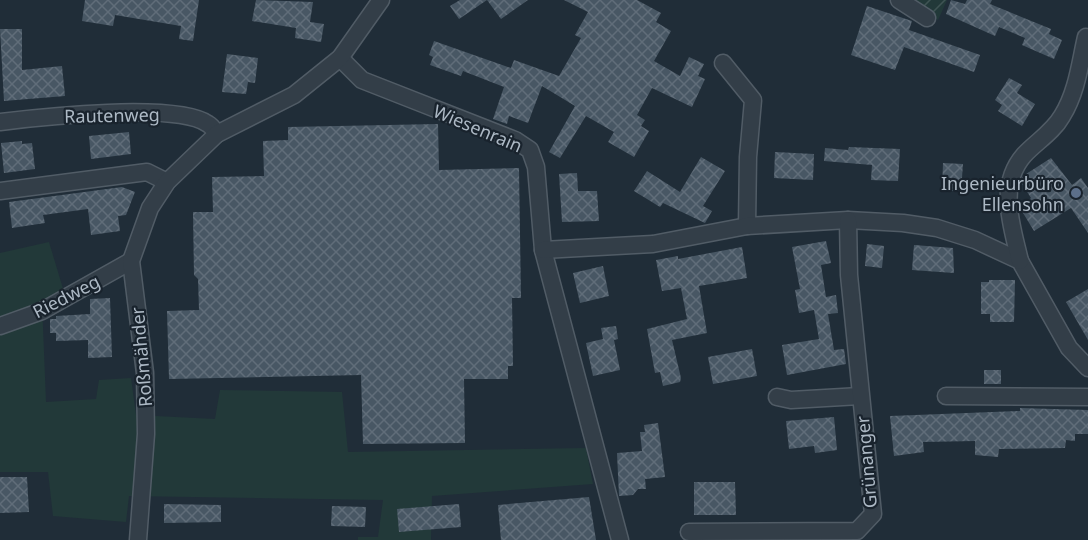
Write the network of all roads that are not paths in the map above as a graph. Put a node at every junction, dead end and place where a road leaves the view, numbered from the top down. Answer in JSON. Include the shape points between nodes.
{"nodes":[{"id":1,"x":899,"y":0,"type":"edge"},
{"id":2,"x":374,"y":2,"type":"edge"},
{"id":3,"x":927,"y":18,"type":"dead end"},
{"id":4,"x":1086,"y":37,"type":"dead end"},
{"id":5,"x":340,"y":58,"type":"junction"},
{"id":6,"x":723,"y":63,"type":"dead end"},
{"id":7,"x":0,"y":122,"type":"edge"},
{"id":8,"x":218,"y":134,"type":"junction"},
{"id":9,"x":166,"y":182,"type":"junction"},
{"id":10,"x":0,"y":191,"type":"edge"},
{"id":11,"x":848,"y":220,"type":"junction"},
{"id":12,"x":747,"y":226,"type":"junction"},
{"id":13,"x":543,"y":250,"type":"junction"},
{"id":14,"x":131,"y":261,"type":"junction"},
{"id":15,"x":1020,"y":261,"type":"junction"},
{"id":16,"x":0,"y":326,"type":"edge"},
{"id":17,"x":1088,"y":368,"type":"edge"},
{"id":18,"x":777,"y":396,"type":"dead end"},
{"id":19,"x":860,"y":396,"type":"junction"},
{"id":20,"x":946,"y":396,"type":"dead end"},
{"id":21,"x":1088,"y":397,"type":"edge"},
{"id":22,"x":689,"y":532,"type":"dead end"},
{"id":23,"x":138,"y":540,"type":"edge"},
{"id":24,"x":620,"y":540,"type":"edge"}],
"edges":[{"from":1,"to":3,"type":"street"},
{"from":2,"to":5,"type":"street","name":"Roßmähder"},
{"from":4,"to":15,"type":"street","via":[[1072,100],[1058,122],[1023,155],[1010,176],[1008,207]]},
{"from":5,"to":8,"type":"street","name":"Roßmähder","via":[[294,95]]},
{"from":5,"to":13,"type":"street","name":"Wiesenrain","via":[[362,80],[515,140],[530,150],[536,166]]},
{"from":6,"to":12,"type":"street","via":[[753,100]]},
{"from":7,"to":8,"type":"street","name":"Rautenweg","via":[[76,114],[185,115],[208,123]]},
{"from":8,"to":9,"type":"street","name":"Roßmähder"},
{"from":9,"to":10,"type":"street","via":[[147,172]]},
{"from":9,"to":14,"type":"street","name":"Roßmähder","via":[[150,208]]},
{"from":11,"to":12,"type":"street"},
{"from":11,"to":15,"type":"street","via":[[937,228]]},
{"from":11,"to":19,"type":"street","name":"Grünanger"},
{"from":12,"to":13,"type":"street","via":[[653,244]]},
{"from":13,"to":24,"type":"street","name":"Wiesenrain"},
{"from":14,"to":16,"type":"street","name":"Riedweg","via":[[42,310]]},
{"from":14,"to":23,"type":"street","name":"Roßmähder","via":[[145,373],[146,434]]},
{"from":15,"to":17,"type":"street","via":[[1070,348]]},
{"from":18,"to":19,"type":"street","via":[[791,400]]},
{"from":19,"to":22,"type":"street","name":"Grünanger","via":[[873,514],[857,531]]},
{"from":20,"to":21,"type":"street"}]}
